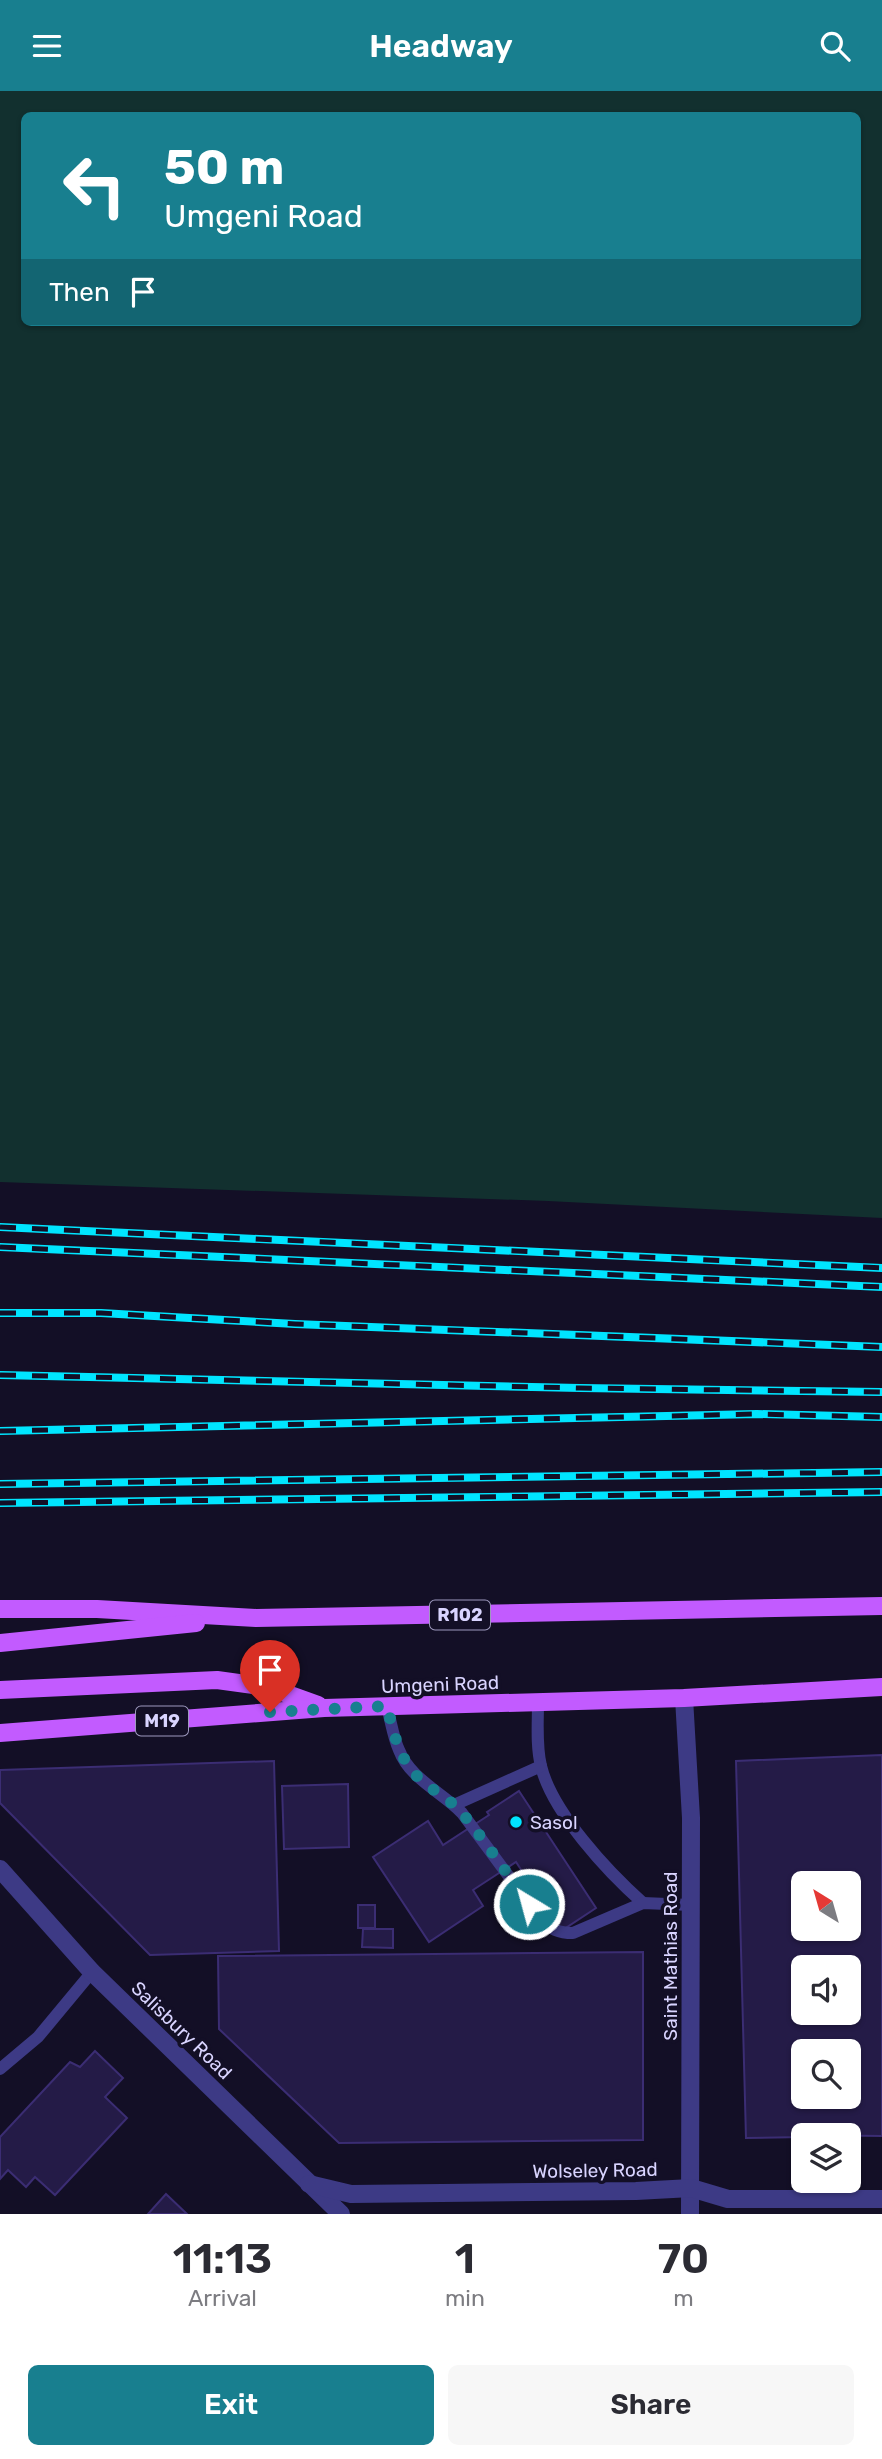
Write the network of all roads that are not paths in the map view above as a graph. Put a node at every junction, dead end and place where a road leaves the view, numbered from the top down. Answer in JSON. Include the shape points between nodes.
{"nodes":[{"id":1,"x":882,"y":1606,"type":"edge"},
{"id":2,"x":0,"y":1609,"type":"edge"},
{"id":3,"x":256,"y":1618,"type":"junction"},
{"id":4,"x":0,"y":1643,"type":"edge"},
{"id":5,"x":882,"y":1687,"type":"edge"},
{"id":6,"x":0,"y":1690,"type":"edge"},
{"id":7,"x":684,"y":1698,"type":"junction"},
{"id":8,"x":538,"y":1702,"type":"junction"},
{"id":9,"x":387,"y":1706,"type":"junction"},
{"id":10,"x":324,"y":1708,"type":"junction"},
{"id":11,"x":0,"y":1733,"type":"edge"},
{"id":12,"x":541,"y":1766,"type":"junction"},
{"id":13,"x":454,"y":1805,"type":"junction"},
{"id":14,"x":0,"y":1869,"type":"edge"},
{"id":15,"x":643,"y":1903,"type":"junction"},
{"id":16,"x":691,"y":1905,"type":"junction"},
{"id":17,"x":92,"y":1972,"type":"junction"},
{"id":18,"x":0,"y":2069,"type":"edge"},
{"id":19,"x":309,"y":2184,"type":"junction"},
{"id":20,"x":691,"y":2188,"type":"junction"},
{"id":21,"x":882,"y":2199,"type":"edge"},
{"id":22,"x":341,"y":2214,"type":"edge"},
{"id":23,"x":690,"y":2214,"type":"edge"}],
"edges":[{"from":1,"to":3,"type":"main road","number":"R102"},
{"from":2,"to":3,"type":"main road"},
{"from":3,"to":4,"type":"main road"},
{"from":5,"to":7,"type":"main road","name":"Umgeni Road"},
{"from":6,"to":10,"type":"main road","via":[[217,1679],[268,1687]]},
{"from":7,"to":8,"type":"main road","name":"Umgeni Road"},
{"from":7,"to":16,"type":"street","name":"Saint Mathias Road"},
{"from":8,"to":9,"type":"main road","name":"Umgeni Road"},
{"from":8,"to":12,"type":"lane"},
{"from":9,"to":10,"type":"main road","name":"Umgeni Road"},
{"from":9,"to":13,"type":"lane","via":[[399,1751],[408,1766]]},
{"from":10,"to":11,"type":"main road","name":"Umgeni Road","number":"M19"},
{"from":12,"to":13,"type":"lane"},
{"from":12,"to":15,"type":"lane","via":[[556,1802],[619,1881]]},
{"from":13,"to":15,"type":"lane","via":[[552,1929],[573,1933]]},
{"from":14,"to":17,"type":"street","name":"Salisbury Road"},
{"from":15,"to":16,"type":"lane"},
{"from":16,"to":20,"type":"street","name":"Saint Mathias Road"},
{"from":17,"to":18,"type":"lane","via":[[38,2037]]},
{"from":17,"to":19,"type":"street","name":"Salisbury Road"},
{"from":19,"to":20,"type":"street","name":"Wolseley Road","via":[[351,2194]]},
{"from":19,"to":22,"type":"street","name":"Salisbury Road"},
{"from":20,"to":21,"type":"street","name":"Wolseley Road","via":[[728,2199]]},
{"from":20,"to":23,"type":"street","name":"Saint Mathias Road"}]}
